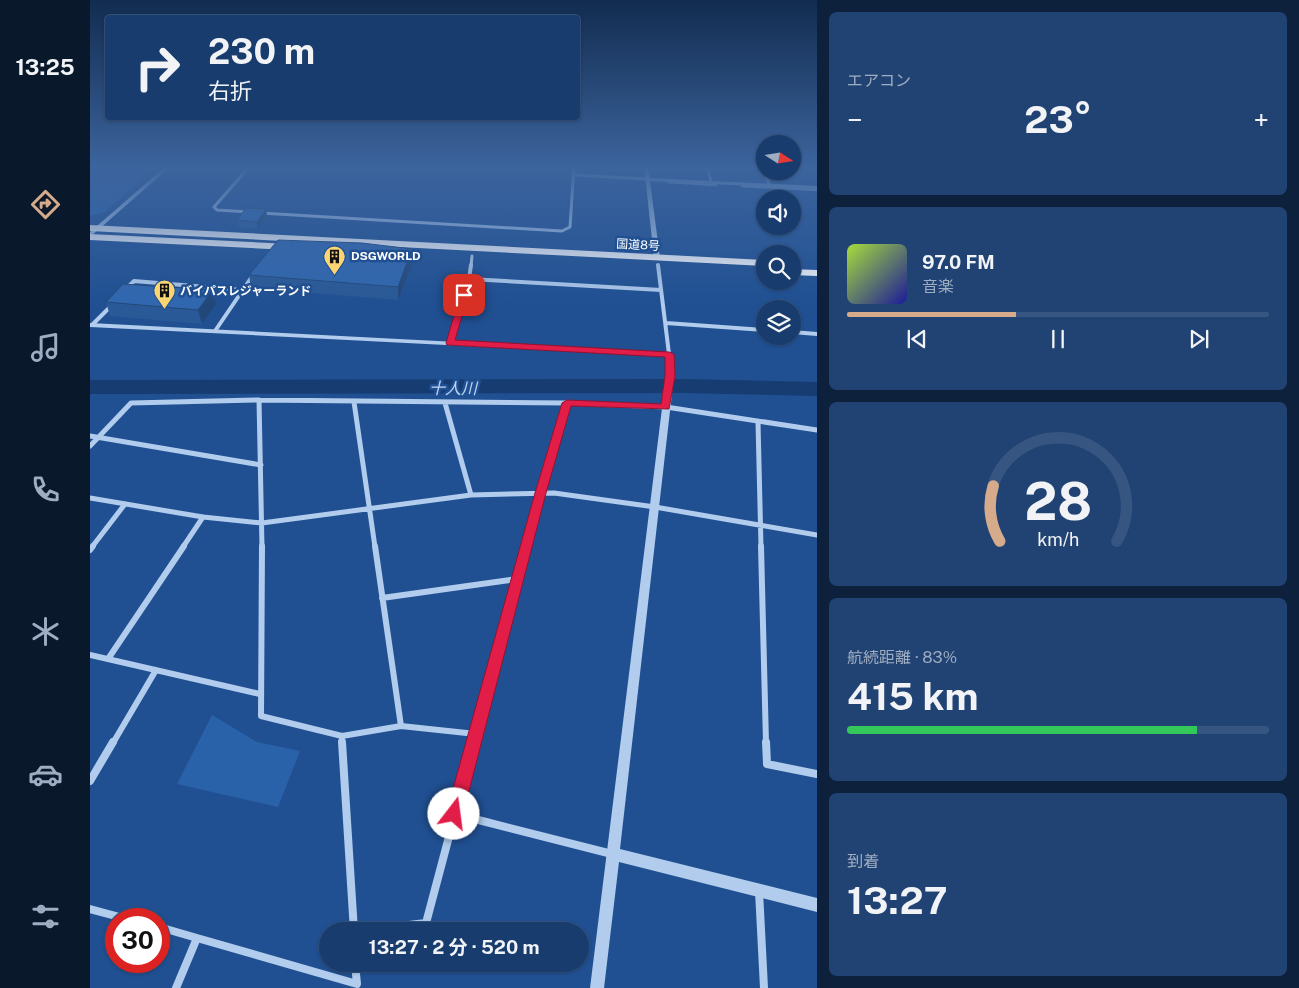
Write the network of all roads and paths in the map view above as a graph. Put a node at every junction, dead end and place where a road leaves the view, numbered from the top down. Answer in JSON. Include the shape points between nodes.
{"nodes":[{"id":1,"x":114,"y":212,"type":"edge"},
{"id":2,"x":275,"y":212,"type":"edge"},
{"id":3,"x":571,"y":212,"type":"edge"},
{"id":4,"x":652,"y":212,"type":"edge"},
{"id":5,"x":95,"y":228,"type":"edge"},
{"id":6,"x":90,"y":236,"type":"edge"},
{"id":7,"x":472,"y":256,"type":"junction"},
{"id":8,"x":657,"y":262,"type":"junction"},
{"id":9,"x":756,"y":263,"type":"edge"},
{"id":10,"x":801,"y":265,"type":"edge"},
{"id":11,"x":816,"y":266,"type":"edge"},
{"id":12,"x":258,"y":268,"type":"edge"},
{"id":13,"x":756,"y":270,"type":"edge"},
{"id":14,"x":801,"y":272,"type":"edge"},
{"id":15,"x":816,"y":273,"type":"edge"},
{"id":16,"x":469,"y":279,"type":"junction"},
{"id":17,"x":243,"y":290,"type":"junction"},
{"id":18,"x":662,"y":290,"type":"junction"},
{"id":19,"x":122,"y":294,"type":"edge"},
{"id":20,"x":116,"y":300,"type":"edge"},
{"id":21,"x":666,"y":323,"type":"junction"},
{"id":22,"x":91,"y":325,"type":"edge"},
{"id":23,"x":756,"y":329,"type":"edge"},
{"id":24,"x":215,"y":331,"type":"junction"},
{"id":25,"x":801,"y":333,"type":"edge"},
{"id":26,"x":816,"y":334,"type":"edge"},
{"id":27,"x":450,"y":343,"type":"junction"},
{"id":28,"x":669,"y":354,"type":"junction"},
{"id":29,"x":670,"y":376,"type":"joint"},
{"id":30,"x":259,"y":400,"type":"junction"},
{"id":31,"x":354,"y":402,"type":"junction"},
{"id":32,"x":667,"y":402,"type":"junction"},
{"id":33,"x":445,"y":403,"type":"junction"},
{"id":34,"x":567,"y":403,"type":"junction"},
{"id":35,"x":758,"y":422,"type":"junction"},
{"id":36,"x":816,"y":430,"type":"edge"},
{"id":37,"x":90,"y":436,"type":"edge"},
{"id":38,"x":98,"y":438,"type":"junction"},
{"id":39,"x":90,"y":446,"type":"edge"},
{"id":40,"x":260,"y":465,"type":"junction"},
{"id":41,"x":540,"y":493,"type":"junction"},
{"id":42,"x":471,"y":496,"type":"junction"},
{"id":43,"x":90,"y":498,"type":"edge"},
{"id":44,"x":125,"y":504,"type":"junction"},
{"id":45,"x":655,"y":507,"type":"junction"},
{"id":46,"x":369,"y":510,"type":"junction"},
{"id":47,"x":203,"y":517,"type":"junction"},
{"id":48,"x":262,"y":524,"type":"junction"},
{"id":49,"x":761,"y":526,"type":"junction"},
{"id":50,"x":816,"y":535,"type":"edge"},
{"id":51,"x":90,"y":550,"type":"edge"},
{"id":52,"x":517,"y":579,"type":"junction"},
{"id":53,"x":382,"y":598,"type":"junction"},
{"id":54,"x":90,"y":655,"type":"edge"},
{"id":55,"x":108,"y":658,"type":"junction"},
{"id":56,"x":156,"y":670,"type":"junction"},
{"id":57,"x":260,"y":694,"type":"junction"},
{"id":58,"x":401,"y":726,"type":"junction"},
{"id":59,"x":476,"y":734,"type":"junction"},
{"id":60,"x":342,"y":736,"type":"junction"},
{"id":61,"x":816,"y":774,"type":"edge"},
{"id":62,"x":90,"y":781,"type":"edge"},
{"id":63,"x":454,"y":814,"type":"junction"},
{"id":64,"x":614,"y":854,"type":"junction"},
{"id":65,"x":759,"y":890,"type":"junction"},
{"id":66,"x":816,"y":904,"type":"edge"},
{"id":67,"x":90,"y":908,"type":"edge"},
{"id":68,"x":105,"y":912,"type":"edge"},
{"id":69,"x":355,"y":922,"type":"edge"},
{"id":70,"x":426,"y":922,"type":"edge"},
{"id":71,"x":170,"y":931,"type":"edge"},
{"id":72,"x":197,"y":938,"type":"junction"},
{"id":73,"x":356,"y":972,"type":"edge"},
{"id":74,"x":357,"y":986,"type":"edge"},
{"id":75,"x":176,"y":988,"type":"edge"},
{"id":76,"x":597,"y":988,"type":"edge"},
{"id":77,"x":764,"y":988,"type":"edge"}],
"edges":[{"from":1,"to":5,"type":"street"},
{"from":2,"to":3,"type":"street","via":[[558,231],[570,226]]},
{"from":4,"to":8,"type":"street"},
{"from":5,"to":6,"type":"street"},
{"from":5,"to":8,"type":"highway","name":"国道8号"},
{"from":6,"to":7,"type":"highway","name":"国道8号","via":[[271,250]]},
{"from":7,"to":8,"type":"highway","name":"国道8号"},
{"from":7,"to":16,"type":"street"},
{"from":8,"to":9,"type":"highway","name":"国道8号"},
{"from":8,"to":13,"type":"highway","name":"国道8号"},
{"from":8,"to":18,"type":"street"},
{"from":10,"to":11,"type":"highway"},
{"from":12,"to":17,"type":"street"},
{"from":14,"to":15,"type":"highway"},
{"from":16,"to":18,"type":"street"},
{"from":16,"to":27,"type":"street"},
{"from":17,"to":19,"type":"street","via":[[134,281]]},
{"from":17,"to":24,"type":"street"},
{"from":18,"to":21,"type":"street"},
{"from":20,"to":22,"type":"street"},
{"from":21,"to":23,"type":"street"},
{"from":21,"to":28,"type":"street"},
{"from":22,"to":24,"type":"street"},
{"from":24,"to":27,"type":"street"},
{"from":25,"to":26,"type":"street"},
{"from":27,"to":28,"type":"street"},
{"from":28,"to":29,"type":"street"},
{"from":29,"to":32,"type":"street"},
{"from":30,"to":31,"type":"street"},
{"from":30,"to":38,"type":"street","via":[[131,402]]},
{"from":30,"to":40,"type":"street"},
{"from":31,"to":33,"type":"street"},
{"from":31,"to":46,"type":"street"},
{"from":32,"to":34,"type":"street"},
{"from":32,"to":35,"type":"street"},
{"from":32,"to":45,"type":"street"},
{"from":33,"to":34,"type":"street"},
{"from":33,"to":42,"type":"street"},
{"from":34,"to":41,"type":"street"},
{"from":35,"to":36,"type":"street"},
{"from":35,"to":49,"type":"street"},
{"from":37,"to":38,"type":"street"},
{"from":38,"to":39,"type":"street"},
{"from":38,"to":40,"type":"street"},
{"from":40,"to":48,"type":"street"},
{"from":41,"to":42,"type":"street"},
{"from":41,"to":45,"type":"street"},
{"from":41,"to":52,"type":"street"},
{"from":42,"to":46,"type":"street"},
{"from":43,"to":44,"type":"street"},
{"from":44,"to":47,"type":"street"},
{"from":44,"to":51,"type":"street"},
{"from":45,"to":49,"type":"street"},
{"from":45,"to":64,"type":"street"},
{"from":46,"to":48,"type":"street"},
{"from":46,"to":53,"type":"street"},
{"from":47,"to":48,"type":"street"},
{"from":47,"to":55,"type":"street"},
{"from":48,"to":57,"type":"street"},
{"from":49,"to":50,"type":"street"},
{"from":49,"to":61,"type":"street","via":[[767,764]]},
{"from":52,"to":53,"type":"street"},
{"from":52,"to":59,"type":"street"},
{"from":53,"to":58,"type":"street"},
{"from":54,"to":55,"type":"street"},
{"from":55,"to":56,"type":"street"},
{"from":56,"to":57,"type":"street"},
{"from":56,"to":62,"type":"street"},
{"from":57,"to":60,"type":"street","via":[[261,716]]},
{"from":58,"to":59,"type":"street"},
{"from":58,"to":60,"type":"street"},
{"from":59,"to":63,"type":"street"},
{"from":60,"to":69,"type":"street"},
{"from":63,"to":64,"type":"street"},
{"from":63,"to":70,"type":"street"},
{"from":64,"to":65,"type":"street"},
{"from":64,"to":76,"type":"street"},
{"from":65,"to":66,"type":"street"},
{"from":65,"to":77,"type":"street"},
{"from":67,"to":68,"type":"street"},
{"from":71,"to":72,"type":"street"},
{"from":72,"to":74,"type":"street"},
{"from":72,"to":75,"type":"street"},
{"from":73,"to":74,"type":"street"}]}
